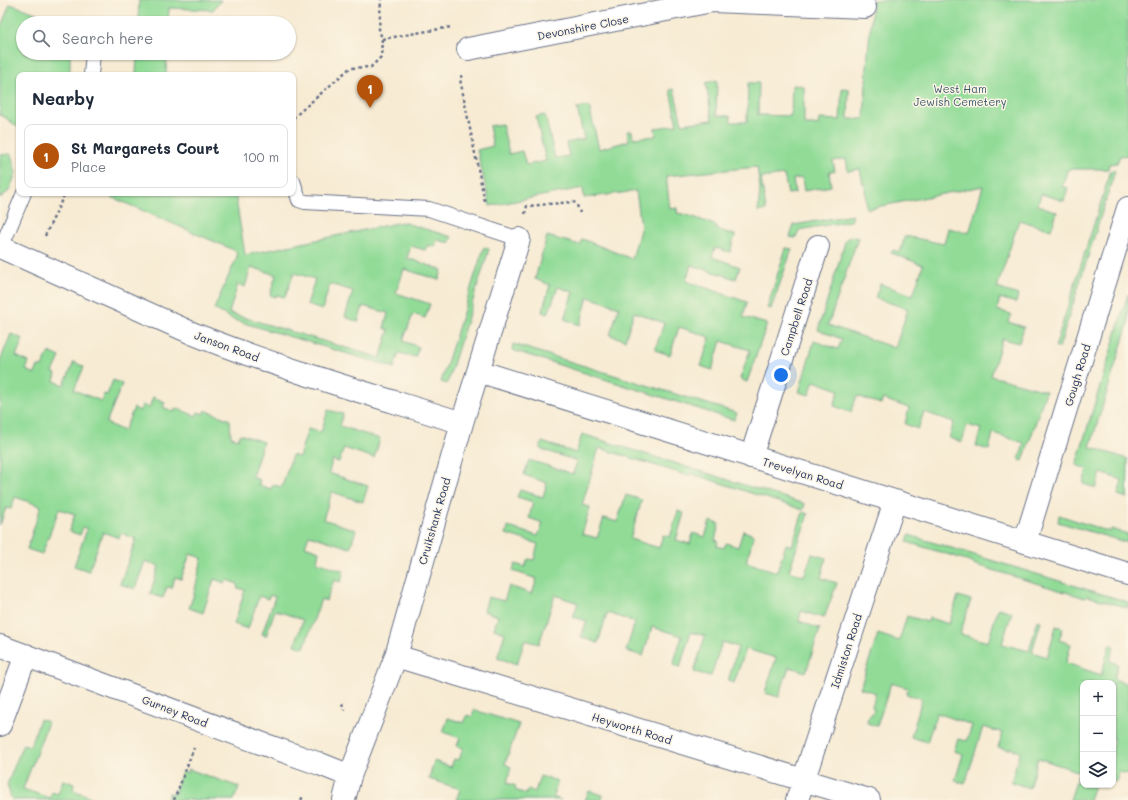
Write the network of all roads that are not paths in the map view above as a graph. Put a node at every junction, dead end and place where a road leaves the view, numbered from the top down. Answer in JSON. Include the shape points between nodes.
{"nodes":[{"id":1,"x":712,"y":1,"type":"edge"},
{"id":2,"x":865,"y":7,"type":"dead end"},
{"id":3,"x":468,"y":49,"type":"dead end"},
{"id":4,"x":93,"y":60,"type":"edge"},
{"id":5,"x":91,"y":72,"type":"edge"},
{"id":6,"x":296,"y":190,"type":"edge"},
{"id":7,"x":23,"y":196,"type":"edge"},
{"id":8,"x":1128,"y":208,"type":"edge"},
{"id":9,"x":518,"y":239,"type":"joint"},
{"id":10,"x":818,"y":246,"type":"dead end"},
{"id":11,"x":1,"y":247,"type":"edge"},
{"id":12,"x":478,"y":372,"type":"junction"},
{"id":13,"x":462,"y":423,"type":"junction"},
{"id":14,"x":751,"y":457,"type":"junction"},
{"id":15,"x":895,"y":501,"type":"junction"},
{"id":16,"x":1025,"y":542,"type":"junction"},
{"id":17,"x":1128,"y":574,"type":"edge"},
{"id":18,"x":0,"y":646,"type":"edge"},
{"id":19,"x":26,"y":655,"type":"junction"},
{"id":20,"x":396,"y":656,"type":"junction"},
{"id":21,"x":0,"y":725,"type":"edge"},
{"id":22,"x":350,"y":776,"type":"junction"},
{"id":23,"x":800,"y":790,"type":"edge"},
{"id":24,"x":344,"y":800,"type":"edge"},
{"id":25,"x":869,"y":800,"type":"edge"}],
"edges":[{"from":1,"to":2,"type":"street","name":"Devonshire Close"},
{"from":1,"to":3,"type":"street","name":"Devonshire Close"},
{"from":4,"to":5,"type":"lane"},
{"from":6,"to":9,"type":"lane","via":[[299,200],[305,202],[429,209]]},
{"from":7,"to":11,"type":"lane"},
{"from":8,"to":16,"type":"street","name":"Gough Road"},
{"from":9,"to":12,"type":"street","name":"Cruikshank Road"},
{"from":10,"to":14,"type":"street","name":"Campbell Road"},
{"from":11,"to":13,"type":"street","name":"Janson Road","via":[[218,344]]},
{"from":12,"to":13,"type":"street","name":"Cruikshank Road"},
{"from":12,"to":14,"type":"street","name":"Trevelyan Road"},
{"from":13,"to":20,"type":"street","name":"Cruikshank Road"},
{"from":14,"to":15,"type":"street","name":"Trevelyan Road"},
{"from":15,"to":16,"type":"street","name":"Trevelyan Road"},
{"from":15,"to":23,"type":"street","name":"Idmiston Road"},
{"from":16,"to":17,"type":"street","name":"Trevelyan Road"},
{"from":18,"to":19,"type":"street","name":"Gurney Road"},
{"from":19,"to":21,"type":"street"},
{"from":19,"to":22,"type":"street","name":"Gurney Road"},
{"from":20,"to":22,"type":"street","name":"Cruikshank Road"},
{"from":20,"to":23,"type":"street","name":"Heyworth Road"},
{"from":22,"to":24,"type":"street","name":"Cruikshank Road"},
{"from":23,"to":25,"type":"street","name":"Heyworth Road"}]}
